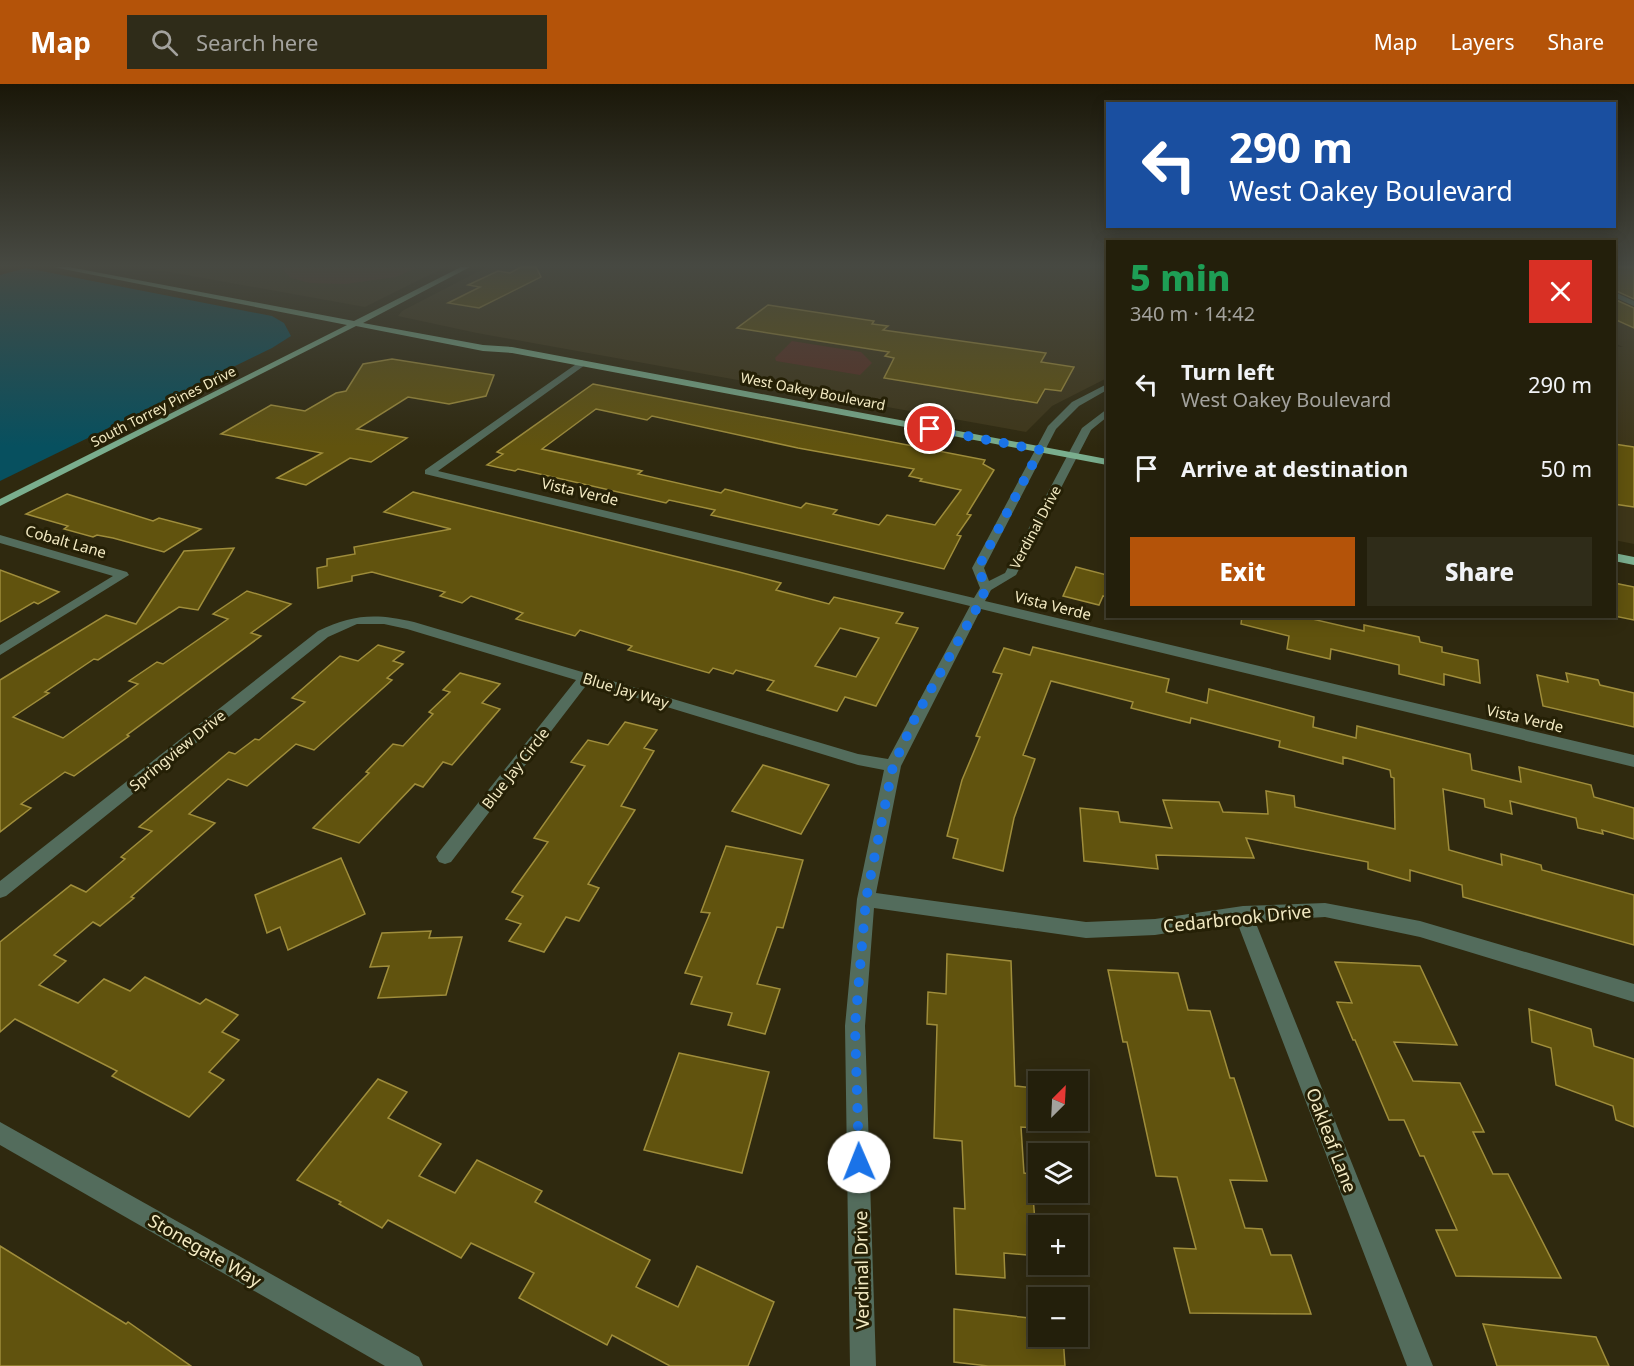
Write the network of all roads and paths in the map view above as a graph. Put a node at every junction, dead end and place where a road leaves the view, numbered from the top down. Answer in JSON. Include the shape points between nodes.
{"nodes":[{"id":1,"x":350,"y":327,"type":"edge"},
{"id":2,"x":371,"y":327,"type":"edge"},
{"id":3,"x":420,"y":327,"type":"edge"},
{"id":4,"x":458,"y":334,"type":"junction"},
{"id":5,"x":446,"y":341,"type":"junction"},
{"id":6,"x":512,"y":350,"type":"junction"},
{"id":7,"x":582,"y":363,"type":"junction"},
{"id":8,"x":1106,"y":388,"type":"edge"},
{"id":9,"x":1106,"y":413,"type":"edge"},
{"id":10,"x":1040,"y":450,"type":"junction"},
{"id":11,"x":1073,"y":455,"type":"junction"},
{"id":12,"x":1106,"y":462,"type":"edge"},
{"id":13,"x":0,"y":503,"type":"edge"},
{"id":14,"x":0,"y":539,"type":"edge"},
{"id":15,"x":1616,"y":557,"type":"edge"},
{"id":16,"x":1634,"y":561,"type":"edge"},
{"id":17,"x":982,"y":596,"type":"junction"},
{"id":18,"x":359,"y":619,"type":"joint"},
{"id":19,"x":0,"y":651,"type":"edge"},
{"id":20,"x":585,"y":678,"type":"junction"},
{"id":21,"x":1634,"y":761,"type":"edge"},
{"id":22,"x":893,"y":766,"type":"junction"},
{"id":23,"x":445,"y":857,"type":"dead end"},
{"id":24,"x":0,"y":891,"type":"edge"},
{"id":25,"x":866,"y":899,"type":"junction"},
{"id":26,"x":1243,"y":914,"type":"junction"},
{"id":27,"x":1634,"y":993,"type":"edge"},
{"id":28,"x":0,"y":1133,"type":"edge"},
{"id":29,"x":410,"y":1366,"type":"edge"},
{"id":30,"x":863,"y":1366,"type":"edge"},
{"id":31,"x":1420,"y":1366,"type":"edge"}],
"edges":[{"from":1,"to":13,"type":"main road","name":"South Torrey Pines Drive"},
{"from":2,"to":5,"type":"main road","name":"West Oakey Boulevard"},
{"from":3,"to":4,"type":"main road","name":"West Oakey Boulevard"},
{"from":4,"to":5,"type":"main road"},
{"from":4,"to":6,"type":"main road","name":"West Oakey Boulevard","via":[[495,341]]},
{"from":5,"to":6,"type":"main road","name":"West Oakey Boulevard"},
{"from":6,"to":7,"type":"main road","name":"West Oakey Boulevard"},
{"from":7,"to":10,"type":"main road","name":"West Oakey Boulevard"},
{"from":7,"to":17,"type":"street","name":"Vista Verde","via":[[429,472]]},
{"from":8,"to":10,"type":"street","name":"Verdinal Drive","via":[[1062,413],[1047,432]]},
{"from":9,"to":11,"type":"street","name":"Verdinal Drive","via":[[1087,428]]},
{"from":10,"to":11,"type":"main road","name":"West Oakey Boulevard"},
{"from":10,"to":17,"type":"street","name":"Verdinal Drive","via":[[978,568]]},
{"from":11,"to":12,"type":"main road","name":"West Oakey Boulevard"},
{"from":11,"to":17,"type":"street","name":"Verdinal Drive","via":[[1010,575]]},
{"from":14,"to":19,"type":"street","name":"Cobalt Lane","via":[[123,575]]},
{"from":15,"to":16,"type":"main road"},
{"from":17,"to":21,"type":"street","name":"Vista Verde"},
{"from":17,"to":22,"type":"street","name":"Verdinal Drive"},
{"from":18,"to":20,"type":"street","name":"Blue Jay Way","via":[[409,625]]},
{"from":18,"to":24,"type":"street","name":"Springview Drive","via":[[323,634]]},
{"from":20,"to":22,"type":"street","name":"Blue Jay Way"},
{"from":20,"to":23,"type":"street","name":"Blue Jay Circle"},
{"from":22,"to":25,"type":"street","name":"Verdinal Drive"},
{"from":25,"to":26,"type":"street","name":"Cedarbrook Drive","via":[[1086,930],[1155,927]]},
{"from":25,"to":30,"type":"street","name":"Verdinal Drive","via":[[855,1026]]},
{"from":26,"to":27,"type":"street","name":"Cedarbrook Drive","via":[[1325,910],[1388,922]]},
{"from":26,"to":31,"type":"street","name":"Oakleaf Lane"},
{"from":28,"to":29,"type":"street","name":"Stonegate Way"}]}
